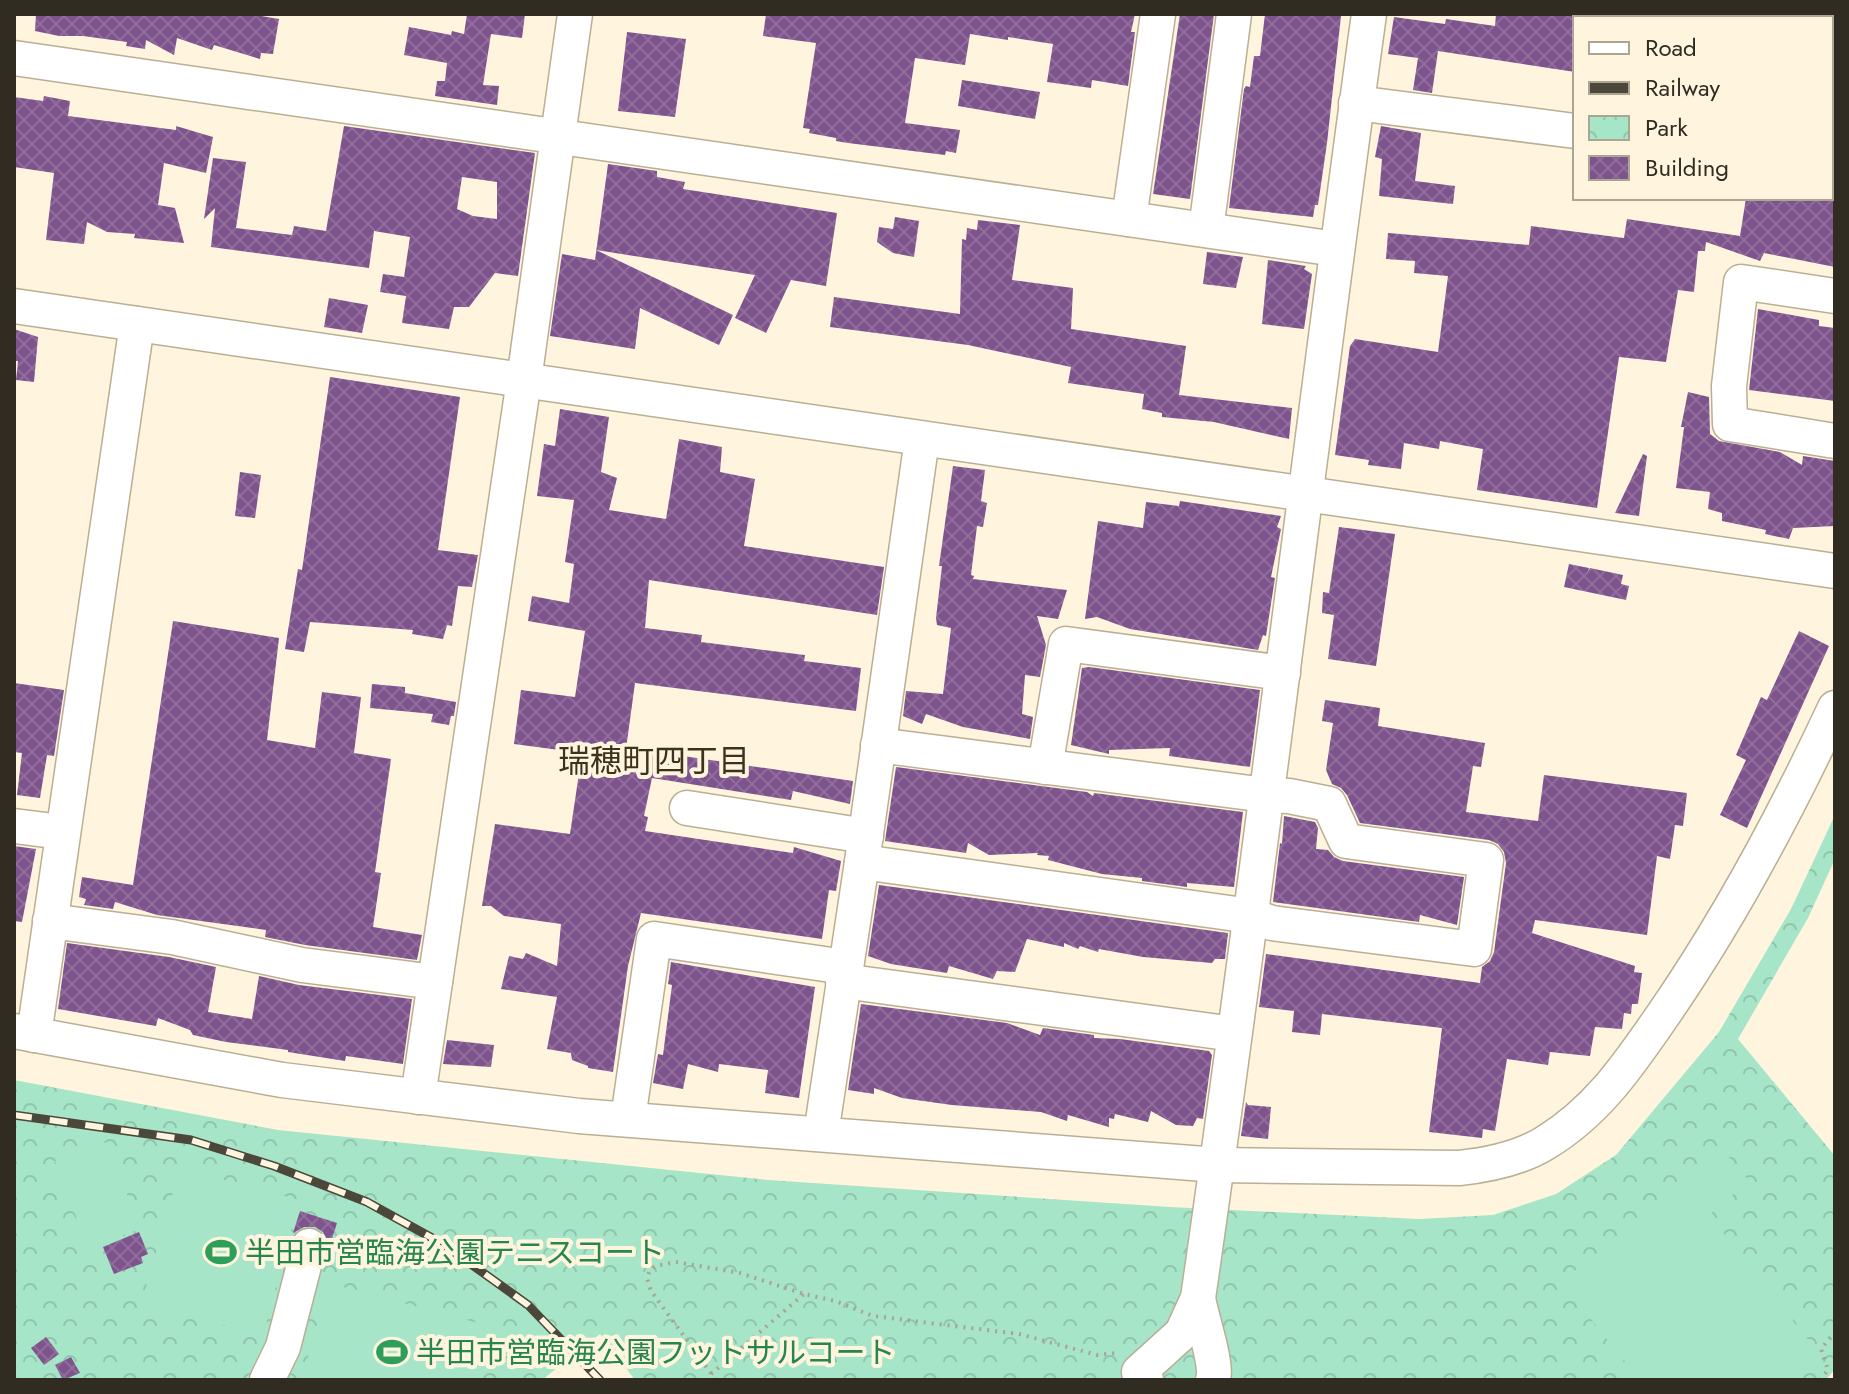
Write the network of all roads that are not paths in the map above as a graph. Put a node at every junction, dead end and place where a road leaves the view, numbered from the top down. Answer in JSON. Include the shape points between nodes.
{"nodes":[{"id":1,"x":575,"y":14,"type":"edge"},
{"id":2,"x":1158,"y":14,"type":"edge"},
{"id":3,"x":1234,"y":14,"type":"edge"},
{"id":4,"x":1369,"y":14,"type":"edge"},
{"id":5,"x":14,"y":58,"type":"edge"},
{"id":6,"x":1356,"y":103,"type":"junction"},
{"id":7,"x":1573,"y":131,"type":"edge"},
{"id":8,"x":557,"y":135,"type":"junction"},
{"id":9,"x":1129,"y":219,"type":"junction"},
{"id":10,"x":1206,"y":230,"type":"junction"},
{"id":11,"x":1336,"y":249,"type":"junction"},
{"id":12,"x":1835,"y":296,"type":"edge"},
{"id":13,"x":14,"y":306,"type":"edge"},
{"id":14,"x":137,"y":324,"type":"junction"},
{"id":15,"x":524,"y":380,"type":"junction"},
{"id":16,"x":922,"y":439,"type":"junction"},
{"id":17,"x":1835,"y":441,"type":"edge"},
{"id":18,"x":1306,"y":496,"type":"junction"},
{"id":19,"x":1835,"y":571,"type":"edge"},
{"id":20,"x":1283,"y":673,"type":"junction"},
{"id":21,"x":1835,"y":708,"type":"edge"},
{"id":22,"x":878,"y":745,"type":"junction"},
{"id":23,"x":1045,"y":767,"type":"junction"},
{"id":24,"x":1266,"y":795,"type":"junction"},
{"id":25,"x":687,"y":808,"type":"dead end"},
{"id":26,"x":14,"y":826,"type":"edge"},
{"id":27,"x":62,"y":832,"type":"junction"},
{"id":28,"x":864,"y":849,"type":"junction"},
{"id":29,"x":1251,"y":916,"type":"junction"},
{"id":30,"x":50,"y":921,"type":"junction"},
{"id":31,"x":844,"y":974,"type":"junction"},
{"id":32,"x":435,"y":982,"type":"junction"},
{"id":33,"x":24,"y":1033,"type":"edge"},
{"id":34,"x":1234,"y":1034,"type":"junction"},
{"id":35,"x":418,"y":1097,"type":"junction"},
{"id":36,"x":628,"y":1119,"type":"junction"},
{"id":37,"x":821,"y":1134,"type":"junction"},
{"id":38,"x":1218,"y":1165,"type":"junction"},
{"id":39,"x":309,"y":1246,"type":"dead end"},
{"id":40,"x":1198,"y":1298,"type":"junction"},
{"id":41,"x":1168,"y":1346,"type":"junction"},
{"id":42,"x":1212,"y":1369,"type":"edge"},
{"id":43,"x":267,"y":1380,"type":"edge"},
{"id":44,"x":1146,"y":1380,"type":"edge"}],
"edges":[{"from":1,"to":8,"type":"street"},
{"from":2,"to":9,"type":"street"},
{"from":3,"to":10,"type":"street"},
{"from":4,"to":6,"type":"street"},
{"from":5,"to":8,"type":"street"},
{"from":6,"to":7,"type":"street"},
{"from":6,"to":11,"type":"street"},
{"from":8,"to":9,"type":"street"},
{"from":8,"to":15,"type":"street"},
{"from":9,"to":10,"type":"street"},
{"from":10,"to":11,"type":"street"},
{"from":11,"to":18,"type":"street"},
{"from":12,"to":17,"type":"street","via":[[1741,282],[1729,386],[1730,424]]},
{"from":13,"to":14,"type":"street"},
{"from":14,"to":15,"type":"street"},
{"from":14,"to":27,"type":"street"},
{"from":15,"to":16,"type":"street"},
{"from":15,"to":32,"type":"street"},
{"from":16,"to":18,"type":"street"},
{"from":16,"to":22,"type":"street"},
{"from":18,"to":19,"type":"street"},
{"from":18,"to":20,"type":"street"},
{"from":20,"to":23,"type":"street","via":[[1066,644]]},
{"from":20,"to":24,"type":"street"},
{"from":21,"to":38,"type":"street","via":[[1761,859],[1695,968],[1612,1087],[1570,1126],[1544,1144],[1489,1165]]},
{"from":22,"to":23,"type":"street"},
{"from":22,"to":28,"type":"street"},
{"from":23,"to":24,"type":"street"},
{"from":24,"to":29,"type":"street"},
{"from":24,"to":29,"type":"street","via":[[1329,804],[1346,841],[1486,860],[1474,949]]},
{"from":25,"to":28,"type":"street"},
{"from":26,"to":27,"type":"street"},
{"from":27,"to":30,"type":"street"},
{"from":28,"to":29,"type":"street"},
{"from":28,"to":31,"type":"street"},
{"from":29,"to":34,"type":"street"},
{"from":30,"to":32,"type":"street","via":[[172,937],[302,965]]},
{"from":30,"to":33,"type":"street"},
{"from":31,"to":34,"type":"street"},
{"from":31,"to":36,"type":"street","via":[[654,939]]},
{"from":31,"to":37,"type":"street"},
{"from":32,"to":35,"type":"street"},
{"from":33,"to":35,"type":"street","via":[[282,1080]]},
{"from":34,"to":38,"type":"street"},
{"from":35,"to":36,"type":"street"},
{"from":36,"to":37,"type":"street"},
{"from":37,"to":38,"type":"street"},
{"from":38,"to":40,"type":"street"},
{"from":39,"to":43,"type":"street","via":[[283,1347]]},
{"from":40,"to":41,"type":"street","via":[[1187,1325]]},
{"from":40,"to":42,"type":"street"},
{"from":41,"to":42,"type":"street","via":[[1184,1339],[1201,1344]]},
{"from":41,"to":44,"type":"street","via":[[1139,1372]]}]}
